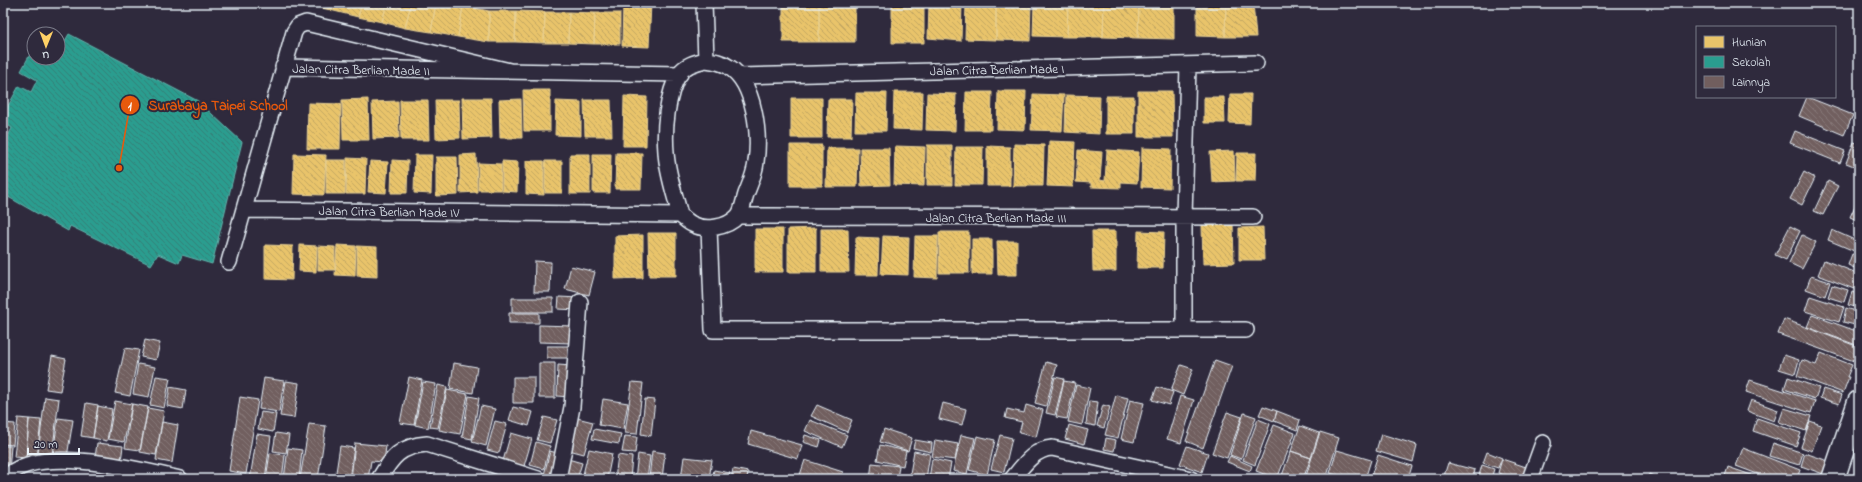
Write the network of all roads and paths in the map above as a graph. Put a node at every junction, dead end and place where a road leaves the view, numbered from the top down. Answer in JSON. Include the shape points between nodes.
{"nodes":[{"id":1,"x":704,"y":3,"type":"edge"},
{"id":2,"x":706,"y":60,"type":"junction"},
{"id":3,"x":1256,"y":63,"type":"dead end"},
{"id":4,"x":1188,"y":64,"type":"junction"},
{"id":5,"x":283,"y":68,"type":"junction"},
{"id":6,"x":510,"y":71,"type":"junction"},
{"id":7,"x":680,"y":74,"type":"junction"},
{"id":8,"x":739,"y":76,"type":"junction"},
{"id":9,"x":245,"y":210,"type":"junction"},
{"id":10,"x":680,"y":215,"type":"junction"},
{"id":11,"x":738,"y":216,"type":"junction"},
{"id":12,"x":1253,"y":217,"type":"dead end"},
{"id":13,"x":1184,"y":218,"type":"junction"},
{"id":14,"x":709,"y":228,"type":"junction"},
{"id":15,"x":228,"y":262,"type":"dead end"},
{"id":16,"x":580,"y":302,"type":"dead end"},
{"id":17,"x":1184,"y":330,"type":"junction"},
{"id":18,"x":1246,"y":330,"type":"dead end"},
{"id":19,"x":1859,"y":402,"type":"edge"},
{"id":20,"x":1543,"y":444,"type":"dead end"},
{"id":21,"x":5,"y":479,"type":"edge"},
{"id":22,"x":180,"y":479,"type":"edge"},
{"id":23,"x":379,"y":479,"type":"edge"},
{"id":24,"x":538,"y":479,"type":"edge"},
{"id":25,"x":558,"y":479,"type":"edge"},
{"id":26,"x":1012,"y":479,"type":"edge"},
{"id":27,"x":1191,"y":479,"type":"edge"},
{"id":28,"x":1530,"y":479,"type":"edge"},
{"id":29,"x":1833,"y":479,"type":"edge"}],
"edges":[{"from":1,"to":2,"type":"street"},
{"from":2,"to":7,"type":"street","via":[[696,62]]},
{"from":2,"to":8,"type":"street","via":[[730,67]]},
{"from":3,"to":4,"type":"street","name":"Jalan Citra Berlian Made I"},
{"from":4,"to":8,"type":"street","name":"Jalan Citra Berlian Made I"},
{"from":4,"to":13,"type":"street"},
{"from":5,"to":6,"type":"street","name":"Jalan Citra Berlian Made II"},
{"from":5,"to":6,"type":"street","name":"Jalan Citra Berlian Made II","via":[[294,32],[298,26],[306,23]]},
{"from":5,"to":9,"type":"street"},
{"from":6,"to":7,"type":"street","name":"Jalan Citra Berlian Made II"},
{"from":7,"to":10,"type":"street","via":[[670,99],[666,153]]},
{"from":8,"to":11,"type":"street","via":[[754,111],[758,141],[756,164]]},
{"from":9,"to":10,"type":"street","name":"Jalan Citra Berlian Made IV"},
{"from":9,"to":15,"type":"street"},
{"from":10,"to":14,"type":"street","via":[[693,224]]},
{"from":11,"to":13,"type":"street","name":"Jalan Citra Berlian Made III"},
{"from":11,"to":14,"type":"street","via":[[724,225]]},
{"from":12,"to":13,"type":"street","name":"Jalan Citra Berlian Made III"},
{"from":13,"to":17,"type":"street"},
{"from":14,"to":17,"type":"street","via":[[713,330]]},
{"from":16,"to":25,"type":"street","via":[[572,407]]},
{"from":17,"to":18,"type":"street"},
{"from":19,"to":29,"type":"street"},
{"from":20,"to":28,"type":"street"},
{"from":21,"to":22,"type":"street","via":[[18,467],[41,461],[72,461],[145,470]]},
{"from":23,"to":24,"type":"street","via":[[395,455],[404,449],[427,444]]},
{"from":26,"to":27,"type":"street","via":[[1035,453],[1043,448],[1052,448]]}]}
